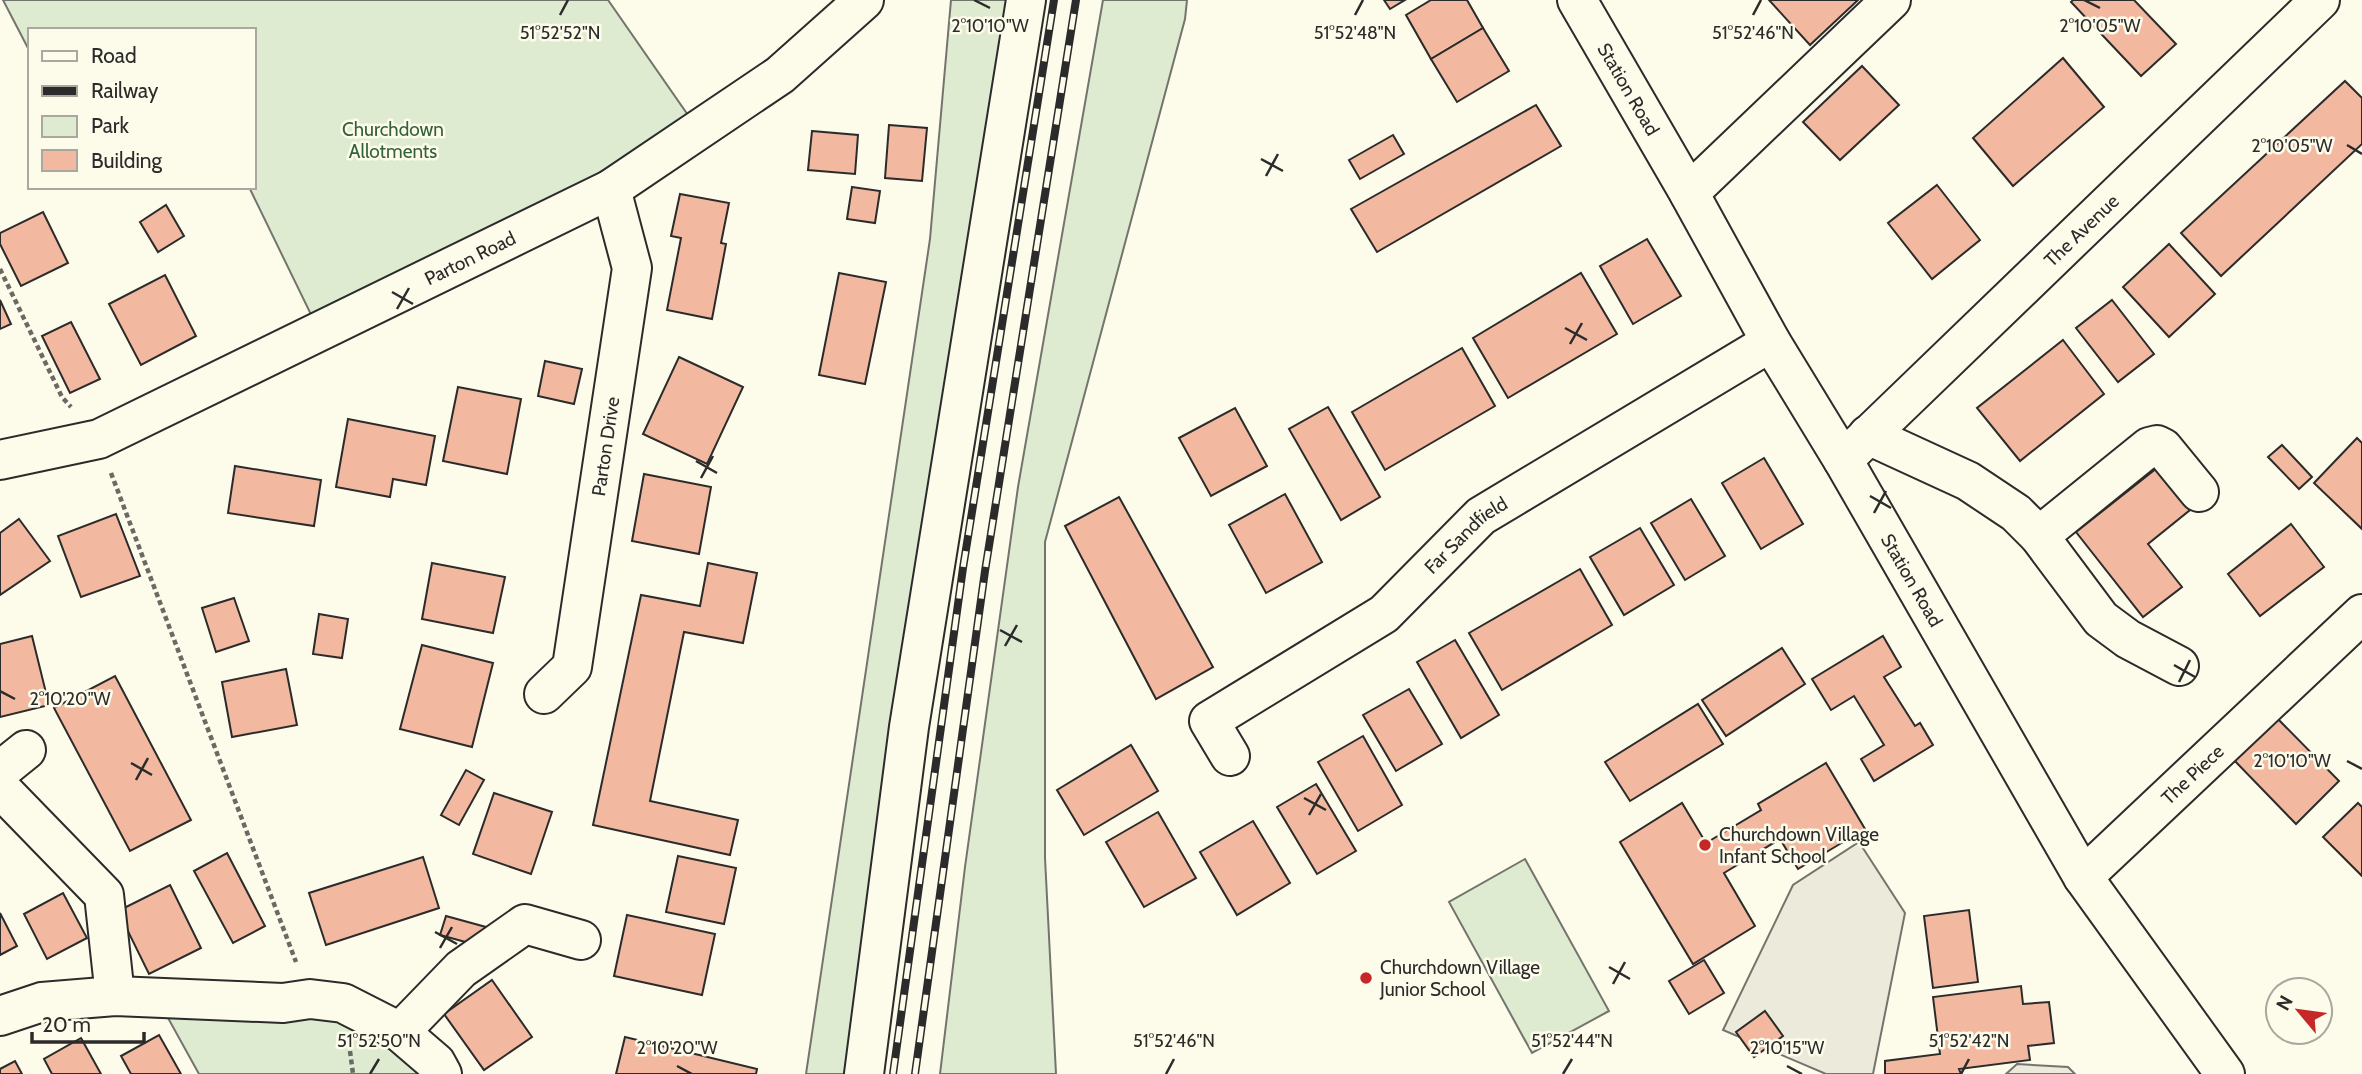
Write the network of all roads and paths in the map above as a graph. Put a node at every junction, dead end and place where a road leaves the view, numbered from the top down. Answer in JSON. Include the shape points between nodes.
{"nodes":[{"id":1,"x":864,"y":0,"type":"edge"},
{"id":2,"x":1026,"y":0,"type":"edge"},
{"id":3,"x":1577,"y":0,"type":"edge"},
{"id":4,"x":1891,"y":0,"type":"edge"},
{"id":5,"x":2319,"y":0,"type":"edge"},
{"id":6,"x":611,"y":189,"type":"junction"},
{"id":7,"x":1689,"y":193,"type":"junction"},
{"id":8,"x":0,"y":269,"type":"edge"},
{"id":9,"x":1771,"y":342,"type":"junction"},
{"id":10,"x":99,"y":439,"type":"junction"},
{"id":11,"x":1855,"y":447,"type":"junction"},
{"id":12,"x":0,"y":460,"type":"edge"},
{"id":13,"x":2199,"y":492,"type":"dead end"},
{"id":14,"x":2039,"y":536,"type":"junction"},
{"id":15,"x":2362,"y":614,"type":"edge"},
{"id":16,"x":2179,"y":666,"type":"dead end"},
{"id":17,"x":544,"y":694,"type":"dead end"},
{"id":18,"x":1230,"y":756,"type":"dead end"},
{"id":19,"x":0,"y":788,"type":"edge"},
{"id":20,"x":2083,"y":877,"type":"junction"},
{"id":21,"x":581,"y":940,"type":"dead end"},
{"id":22,"x":115,"y":996,"type":"junction"},
{"id":23,"x":310,"y":999,"type":"junction"},
{"id":24,"x":0,"y":1016,"type":"edge"},
{"id":25,"x":400,"y":1032,"type":"junction"},
{"id":26,"x":442,"y":1074,"type":"edge"},
{"id":27,"x":864,"y":1074,"type":"edge"},
{"id":28,"x":2225,"y":1074,"type":"edge"}],
"edges":[{"from":1,"to":6,"type":"street","name":"Parton Road","via":[[780,75]]},
{"from":2,"to":27,"type":"street","via":[[909,727]]},
{"from":3,"to":7,"type":"street","name":"Station Road"},
{"from":4,"to":7,"type":"street"},
{"from":5,"to":11,"type":"street","name":"The Avenue"},
{"from":6,"to":10,"type":"street","name":"Parton Road"},
{"from":6,"to":17,"type":"street","name":"Parton Drive","via":[[632,268],[572,667]]},
{"from":7,"to":9,"type":"street","name":"Station Road"},
{"from":8,"to":10,"type":"path","via":[[62,397]]},
{"from":9,"to":11,"type":"street","name":"Station Road"},
{"from":9,"to":18,"type":"street","name":"Far Sandfield","via":[[1481,516],[1384,614],[1209,721]]},
{"from":10,"to":12,"type":"street","name":"Parton Road"},
{"from":10,"to":23,"type":"path"},
{"from":11,"to":14,"type":"street","via":[[1968,481],[2017,513]]},
{"from":11,"to":20,"type":"street","name":"Station Road"},
{"from":13,"to":14,"type":"street","via":[[2163,448],[2149,447]]},
{"from":14,"to":16,"type":"street","via":[[2101,619]]},
{"from":15,"to":20,"type":"street","name":"The Piece"},
{"from":19,"to":22,"type":"street","via":[[104,895]]},
{"from":20,"to":28,"type":"street","name":"Station Road"},
{"from":21,"to":25,"type":"street","via":[[525,924],[461,969]]},
{"from":22,"to":23,"type":"street","via":[[283,1003]]},
{"from":22,"to":24,"type":"street","via":[[42,1002]]},
{"from":23,"to":25,"type":"street","via":[[343,1003]]},
{"from":25,"to":26,"type":"street","via":[[436,1063]]}]}
